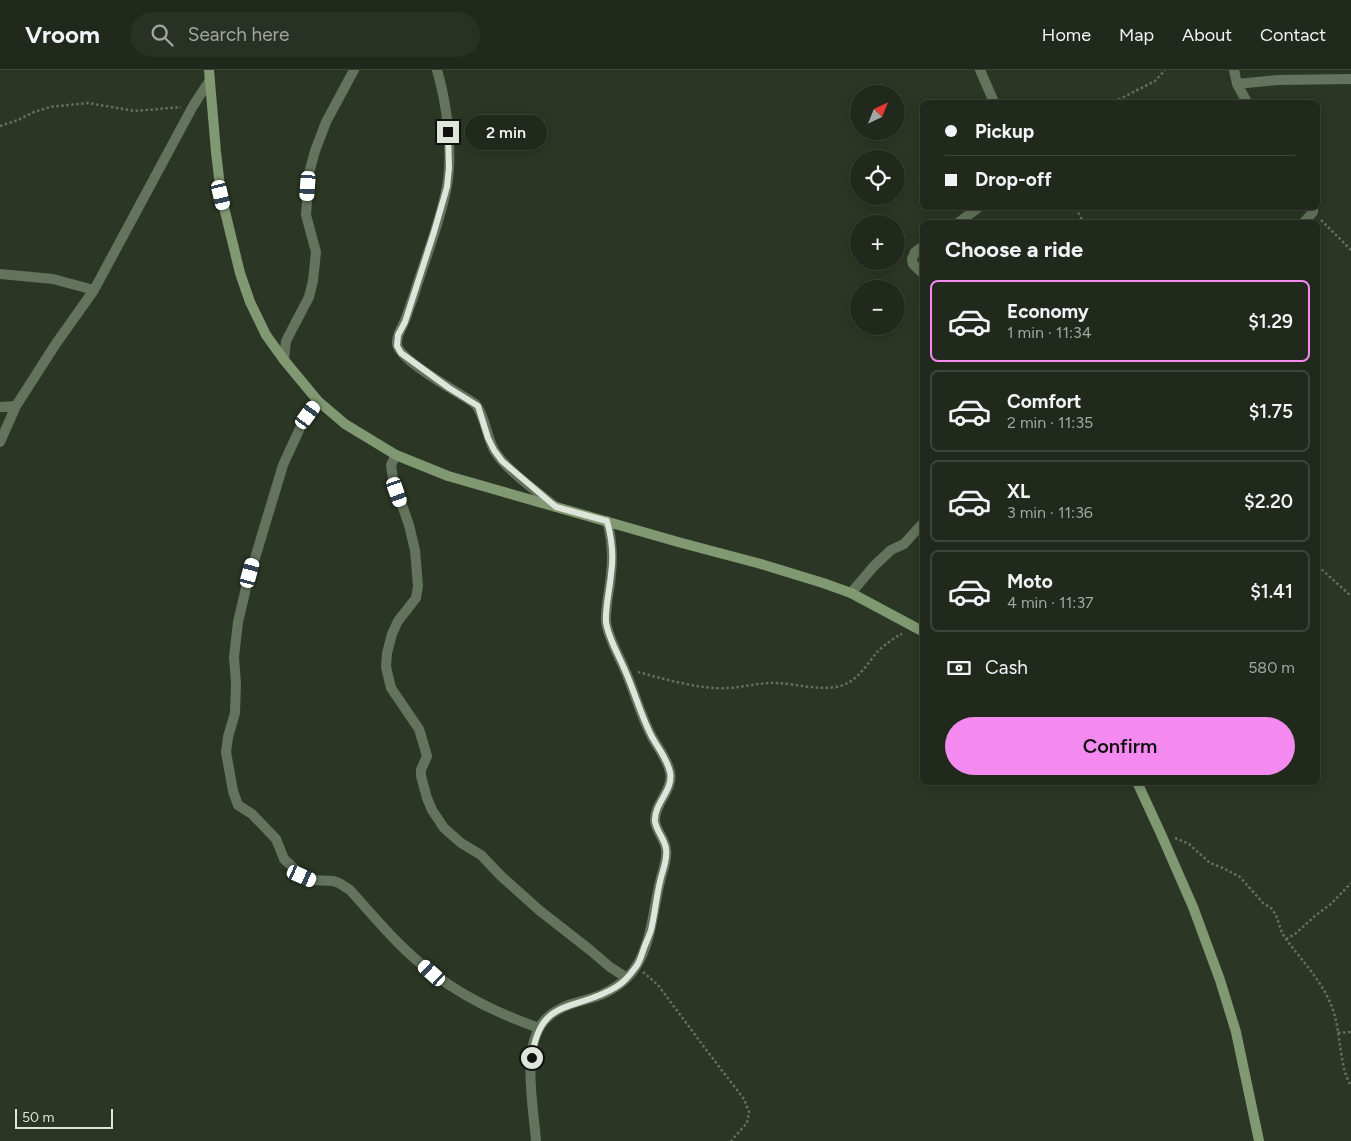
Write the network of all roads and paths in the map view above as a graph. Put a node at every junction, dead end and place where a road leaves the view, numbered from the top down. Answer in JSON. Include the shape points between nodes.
{"nodes":[{"id":1,"x":354,"y":70,"type":"edge"},
{"id":2,"x":437,"y":70,"type":"edge"},
{"id":3,"x":980,"y":70,"type":"edge"},
{"id":4,"x":1165,"y":70,"type":"edge"},
{"id":5,"x":1234,"y":70,"type":"edge"},
{"id":6,"x":210,"y":75,"type":"edge"},
{"id":7,"x":1351,"y":79,"type":"edge"},
{"id":8,"x":1237,"y":84,"type":"junction"},
{"id":9,"x":993,"y":100,"type":"edge"},
{"id":10,"x":1118,"y":100,"type":"edge"},
{"id":11,"x":1246,"y":100,"type":"edge"},
{"id":12,"x":193,"y":106,"type":"junction"},
{"id":13,"x":0,"y":126,"type":"edge"},
{"id":14,"x":975,"y":210,"type":"edge"},
{"id":15,"x":1313,"y":210,"type":"edge"},
{"id":16,"x":962,"y":220,"type":"edge"},
{"id":17,"x":920,"y":248,"type":"edge"},
{"id":18,"x":1351,"y":250,"type":"edge"},
{"id":19,"x":920,"y":271,"type":"edge"},
{"id":20,"x":0,"y":274,"type":"edge"},
{"id":21,"x":94,"y":290,"type":"junction"},
{"id":22,"x":284,"y":360,"type":"junction"},
{"id":23,"x":318,"y":401,"type":"junction"},
{"id":24,"x":16,"y":406,"type":"junction"},
{"id":25,"x":0,"y":408,"type":"edge"},
{"id":26,"x":0,"y":442,"type":"edge"},
{"id":27,"x":396,"y":455,"type":"junction"},
{"id":28,"x":556,"y":507,"type":"junction"},
{"id":29,"x":607,"y":521,"type":"junction"},
{"id":30,"x":920,"y":526,"type":"edge"},
{"id":31,"x":1320,"y":568,"type":"edge"},
{"id":32,"x":851,"y":593,"type":"junction"},
{"id":33,"x":1351,"y":596,"type":"edge"},
{"id":34,"x":920,"y":629,"type":"edge"},
{"id":35,"x":920,"y":630,"type":"edge"},
{"id":36,"x":624,"y":668,"type":"junction"},
{"id":37,"x":1138,"y":785,"type":"edge"},
{"id":38,"x":1161,"y":834,"type":"junction"},
{"id":39,"x":1351,"y":883,"type":"edge"},
{"id":40,"x":1286,"y":939,"type":"junction"},
{"id":41,"x":637,"y":967,"type":"junction"},
{"id":42,"x":627,"y":978,"type":"junction"},
{"id":43,"x":539,"y":1028,"type":"junction"},
{"id":44,"x":1351,"y":1032,"type":"edge"},
{"id":45,"x":1338,"y":1033,"type":"junction"},
{"id":46,"x":1351,"y":1086,"type":"edge"},
{"id":47,"x":536,"y":1141,"type":"edge"},
{"id":48,"x":731,"y":1141,"type":"edge"},
{"id":49,"x":1259,"y":1141,"type":"edge"}],
"edges":[{"from":1,"to":22,"type":"street","via":[[326,122],[309,173],[306,215],[316,252],[309,297],[286,341]]},
{"from":2,"to":28,"type":"street","via":[[447,117],[447,187],[397,346],[420,368],[478,406],[488,438],[502,461]]},
{"from":3,"to":9,"type":"street"},
{"from":4,"to":10,"type":"path","via":[[1155,81]]},
{"from":5,"to":8,"type":"street"},
{"from":6,"to":12,"type":"street"},
{"from":6,"to":22,"type":"street","via":[[221,195],[240,273],[266,335]]},
{"from":7,"to":8,"type":"street"},
{"from":8,"to":11,"type":"street"},
{"from":12,"to":13,"type":"path","via":[[135,111],[88,103],[50,107]]},
{"from":12,"to":21,"type":"street"},
{"from":14,"to":16,"type":"street"},
{"from":15,"to":18,"type":"path"},
{"from":17,"to":19,"type":"street","via":[[912,259]]},
{"from":20,"to":21,"type":"street","via":[[54,279]]},
{"from":21,"to":24,"type":"street"},
{"from":22,"to":23,"type":"street"},
{"from":23,"to":27,"type":"street","via":[[345,424]]},
{"from":23,"to":43,"type":"street","via":[[301,426],[283,465],[238,622],[234,657],[235,714],[226,752],[233,791],[238,805],[264,825],[276,839],[284,859],[302,876],[311,880],[333,881],[350,890],[432,973],[458,991]]},
{"from":24,"to":25,"type":"street"},
{"from":24,"to":26,"type":"street"},
{"from":27,"to":28,"type":"street","via":[[448,476]]},
{"from":27,"to":42,"type":"street","via":[[391,465],[393,480],[416,550],[418,586],[416,598],[392,634],[386,667],[391,688],[422,736],[427,756],[421,776],[432,810],[444,828],[461,843],[481,855],[539,910]]},
{"from":28,"to":29,"type":"street"},
{"from":29,"to":32,"type":"street"},
{"from":29,"to":36,"type":"street","via":[[611,536],[612,572],[606,623]]},
{"from":30,"to":32,"type":"street","via":[[904,544],[891,550],[874,566]]},
{"from":31,"to":33,"type":"path"},
{"from":32,"to":34,"type":"street"},
{"from":35,"to":36,"type":"path","via":[[899,634],[879,650],[851,681],[827,688],[760,683],[711,688]]},
{"from":36,"to":41,"type":"street","via":[[650,734],[670,772],[670,783],[655,820],[666,846],[666,859],[650,931]]},
{"from":37,"to":38,"type":"street"},
{"from":38,"to":40,"type":"path","via":[[1180,839],[1210,863],[1240,877],[1271,908]]},
{"from":38,"to":49,"type":"street","via":[[1220,980],[1236,1032]]},
{"from":39,"to":40,"type":"path","via":[[1331,904]]},
{"from":40,"to":45,"type":"path","via":[[1330,1000]]},
{"from":41,"to":42,"type":"street"},
{"from":41,"to":48,"type":"path","via":[[658,985],[744,1099],[749,1112],[747,1123]]},
{"from":42,"to":43,"type":"street","via":[[598,996],[558,1010]]},
{"from":43,"to":47,"type":"street","via":[[533,1043],[530,1073]]},
{"from":44,"to":45,"type":"path"},
{"from":45,"to":46,"type":"path"}]}
